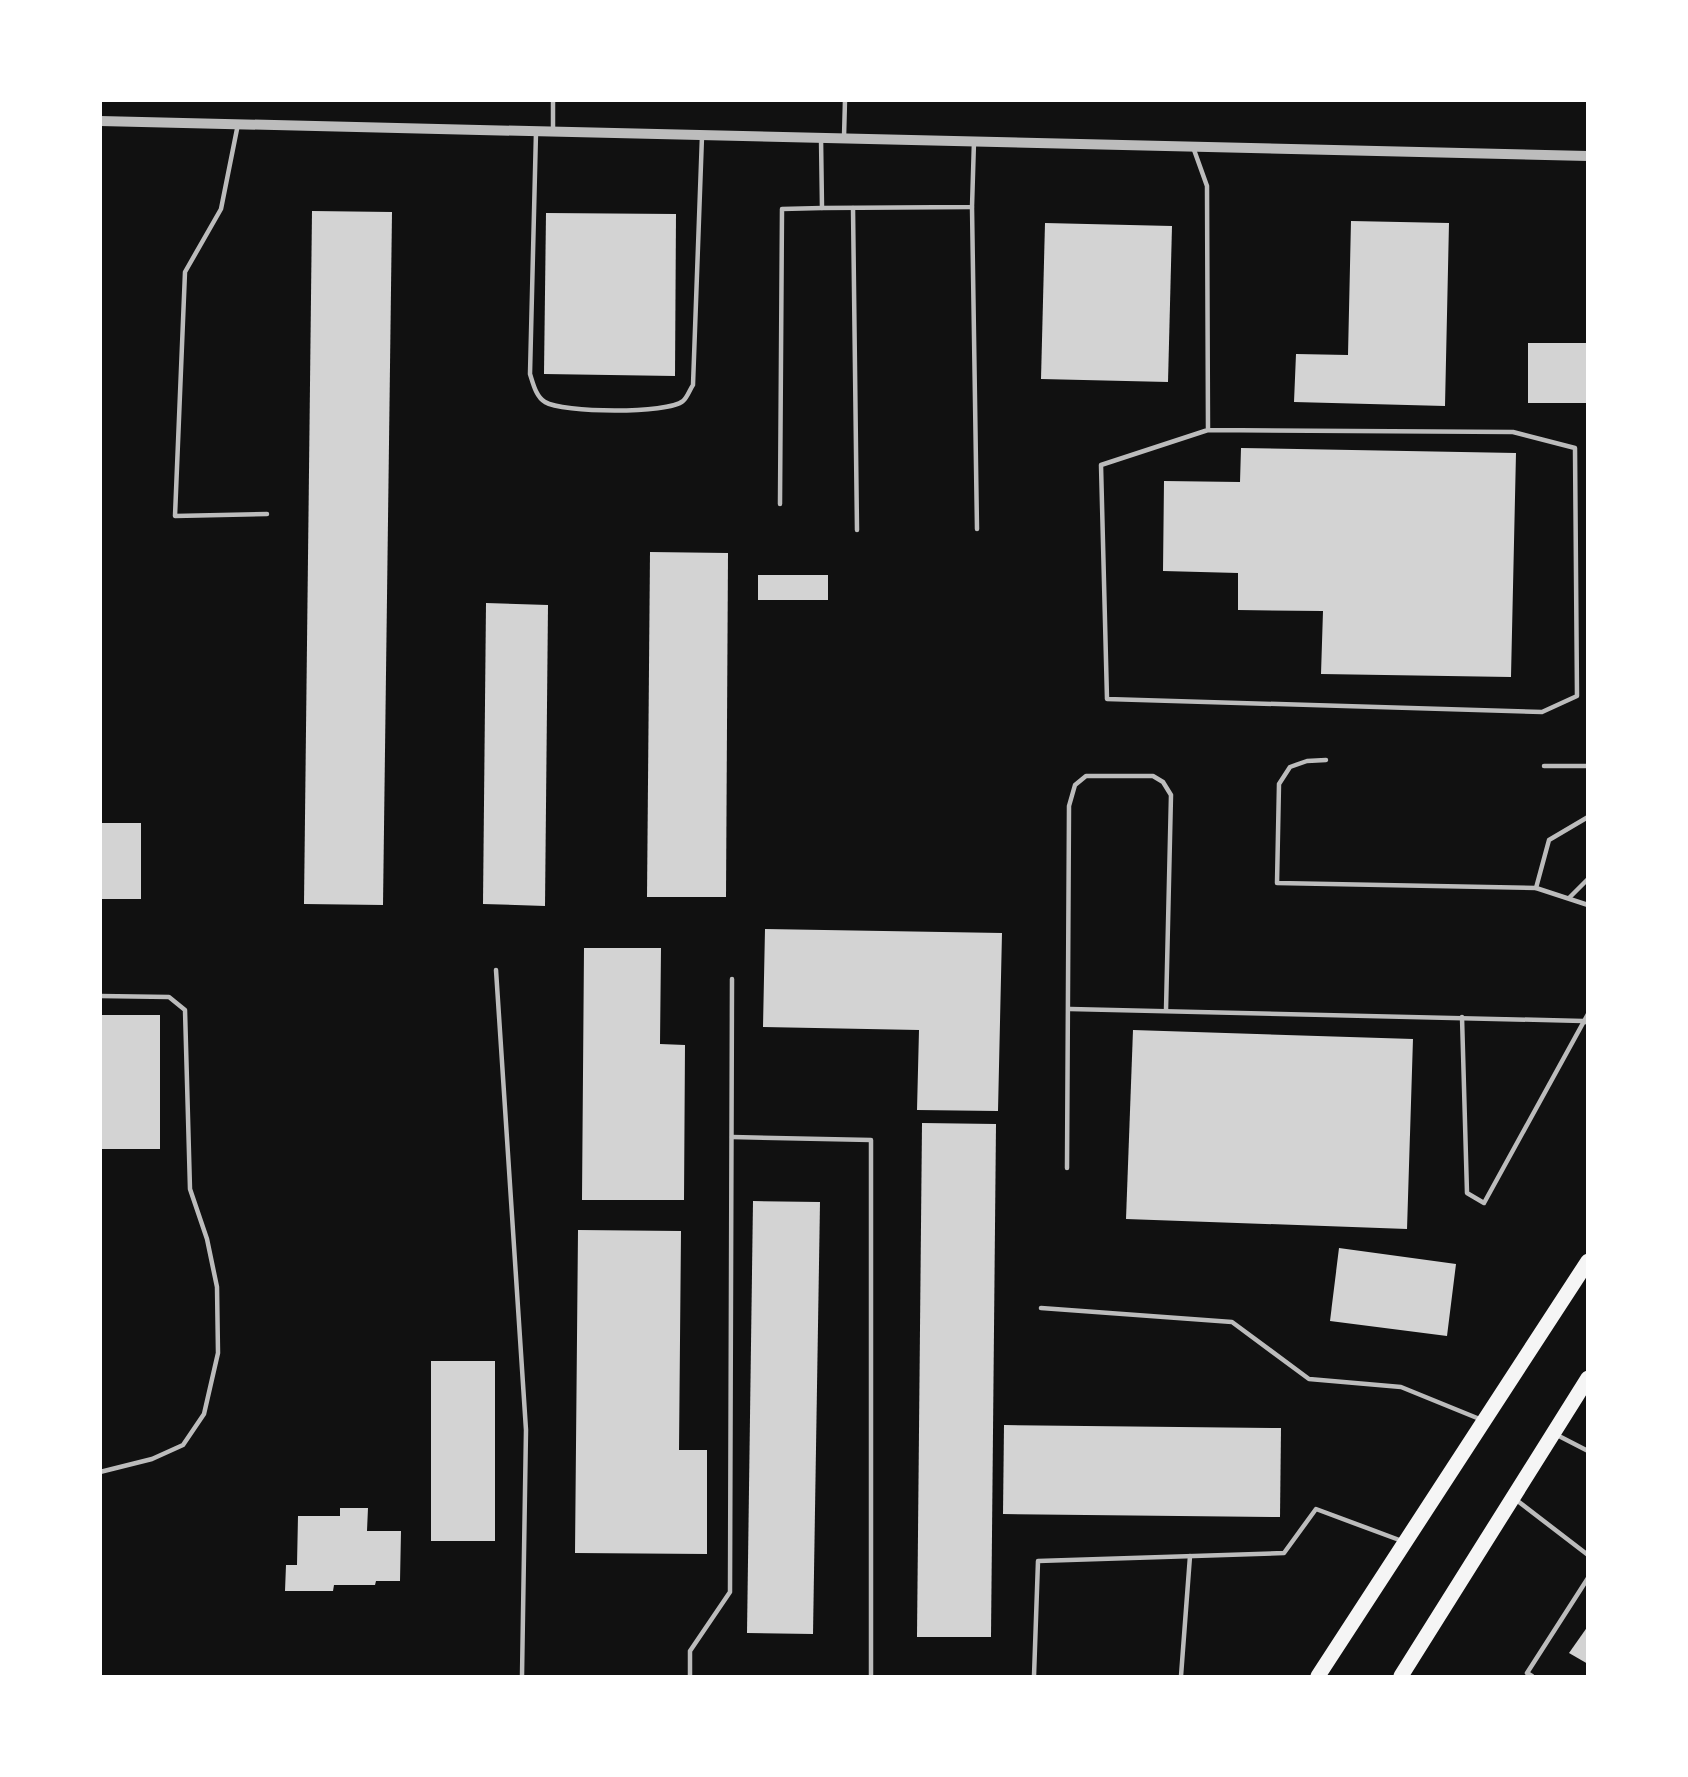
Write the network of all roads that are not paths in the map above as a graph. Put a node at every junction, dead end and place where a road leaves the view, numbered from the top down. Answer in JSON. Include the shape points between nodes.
{"nodes":[{"id":1,"x":553,"y":100,"type":"edge"},
{"id":2,"x":844,"y":100,"type":"edge"},
{"id":3,"x":100,"y":121,"type":"edge"},
{"id":4,"x":238,"y":124,"type":"junction"},
{"id":5,"x":536,"y":132,"type":"junction"},
{"id":6,"x":553,"y":132,"type":"junction"},
{"id":7,"x":702,"y":135,"type":"junction"},
{"id":8,"x":821,"y":138,"type":"junction"},
{"id":9,"x":844,"y":138,"type":"junction"},
{"id":10,"x":974,"y":141,"type":"junction"},
{"id":11,"x":1193,"y":147,"type":"junction"},
{"id":12,"x":1587,"y":156,"type":"edge"},
{"id":13,"x":972,"y":207,"type":"junction"},
{"id":14,"x":822,"y":208,"type":"junction"},
{"id":15,"x":853,"y":208,"type":"junction"},
{"id":16,"x":1208,"y":430,"type":"junction"},
{"id":17,"x":780,"y":504,"type":"dead end"},
{"id":18,"x":267,"y":514,"type":"dead end"},
{"id":19,"x":977,"y":529,"type":"dead end"},
{"id":20,"x":857,"y":530,"type":"dead end"},
{"id":21,"x":1326,"y":760,"type":"dead end"},
{"id":22,"x":1545,"y":766,"type":"dead end"},
{"id":23,"x":1587,"y":766,"type":"edge"},
{"id":24,"x":1587,"y":817,"type":"edge"},
{"id":25,"x":1587,"y":879,"type":"edge"},
{"id":26,"x":1536,"y":888,"type":"junction"},
{"id":27,"x":1569,"y":898,"type":"junction"},
{"id":28,"x":1587,"y":905,"type":"edge"},
{"id":29,"x":496,"y":970,"type":"dead end"},
{"id":30,"x":732,"y":979,"type":"dead end"},
{"id":31,"x":100,"y":996,"type":"edge"},
{"id":32,"x":1070,"y":1009,"type":"junction"},
{"id":33,"x":1166,"y":1010,"type":"junction"},
{"id":34,"x":1587,"y":1014,"type":"edge"},
{"id":35,"x":1462,"y":1017,"type":"junction"},
{"id":36,"x":1585,"y":1022,"type":"edge"},
{"id":37,"x":732,"y":1137,"type":"junction"},
{"id":38,"x":1067,"y":1168,"type":"dead end"},
{"id":39,"x":1587,"y":1261,"type":"edge"},
{"id":40,"x":1041,"y":1308,"type":"dead end"},
{"id":41,"x":1587,"y":1378,"type":"edge"},
{"id":42,"x":1485,"y":1421,"type":"junction"},
{"id":43,"x":1553,"y":1433,"type":"junction"},
{"id":44,"x":1587,"y":1451,"type":"edge"},
{"id":45,"x":100,"y":1472,"type":"edge"},
{"id":46,"x":1513,"y":1497,"type":"junction"},
{"id":47,"x":1406,"y":1542,"type":"junction"},
{"id":48,"x":1587,"y":1555,"type":"edge"},
{"id":49,"x":1190,"y":1556,"type":"junction"},
{"id":50,"x":1587,"y":1578,"type":"edge"},
{"id":51,"x":522,"y":1677,"type":"edge"},
{"id":52,"x":690,"y":1677,"type":"edge"},
{"id":53,"x":871,"y":1677,"type":"edge"},
{"id":54,"x":1034,"y":1677,"type":"edge"},
{"id":55,"x":1180,"y":1677,"type":"edge"},
{"id":56,"x":1318,"y":1677,"type":"edge"},
{"id":57,"x":1401,"y":1677,"type":"edge"},
{"id":58,"x":1532,"y":1677,"type":"edge"}],
"edges":[{"from":1,"to":6,"type":"lane"},
{"from":2,"to":9,"type":"lane"},
{"from":3,"to":4,"type":"street"},
{"from":4,"to":5,"type":"street"},
{"from":4,"to":18,"type":"lane","via":[[221,209],[185,273],[175,516]]},
{"from":5,"to":6,"type":"street"},
{"from":5,"to":7,"type":"lane","via":[[530,374],[543,402],[568,410],[664,408],[683,401],[693,385]]},
{"from":6,"to":7,"type":"street"},
{"from":7,"to":8,"type":"street"},
{"from":8,"to":9,"type":"street"},
{"from":8,"to":14,"type":"lane"},
{"from":9,"to":10,"type":"street"},
{"from":10,"to":11,"type":"street"},
{"from":10,"to":13,"type":"lane"},
{"from":11,"to":12,"type":"street"},
{"from":11,"to":16,"type":"lane","via":[[1207,186]]},
{"from":13,"to":15,"type":"lane"},
{"from":13,"to":19,"type":"lane"},
{"from":14,"to":15,"type":"lane"},
{"from":14,"to":17,"type":"lane","via":[[782,209]]},
{"from":15,"to":20,"type":"lane"},
{"from":16,"to":16,"type":"lane","via":[[1513,432],[1575,448],[1577,696],[1542,712],[1107,699],[1101,465]]},
{"from":21,"to":26,"type":"lane","via":[[1290,767],[1278,784],[1277,883]]},
{"from":22,"to":23,"type":"lane"},
{"from":24,"to":26,"type":"lane","via":[[1549,840]]},
{"from":25,"to":27,"type":"lane"},
{"from":26,"to":27,"type":"lane"},
{"from":27,"to":28,"type":"lane"},
{"from":29,"to":51,"type":"lane","via":[[526,1430]]},
{"from":30,"to":37,"type":"lane"},
{"from":31,"to":45,"type":"lane","via":[[169,997],[185,1010],[190,1189],[207,1239],[217,1287],[218,1353],[204,1413],[183,1445],[152,1459]]},
{"from":32,"to":33,"type":"lane"},
{"from":32,"to":33,"type":"lane","via":[[1069,806],[1076,786],[1086,776],[1153,776],[1163,782],[1171,795]]},
{"from":32,"to":38,"type":"lane"},
{"from":33,"to":35,"type":"lane"},
{"from":34,"to":36,"type":"lane"},
{"from":35,"to":36,"type":"lane"},
{"from":35,"to":36,"type":"lane","via":[[1467,1192],[1484,1203]]},
{"from":37,"to":52,"type":"lane","via":[[730,1592],[690,1651]]},
{"from":37,"to":53,"type":"lane","via":[[871,1140]]},
{"from":39,"to":42,"type":"main road"},
{"from":40,"to":42,"type":"lane","via":[[1232,1322],[1309,1379],[1401,1387]]},
{"from":41,"to":43,"type":"main road"},
{"from":42,"to":47,"type":"main road"},
{"from":43,"to":44,"type":"lane"},
{"from":43,"to":46,"type":"main road"},
{"from":46,"to":48,"type":"lane"},
{"from":46,"to":57,"type":"main road"},
{"from":47,"to":49,"type":"lane","via":[[1316,1509],[1284,1553]]},
{"from":47,"to":56,"type":"main road"},
{"from":49,"to":54,"type":"lane","via":[[1038,1561]]},
{"from":49,"to":55,"type":"lane"},
{"from":50,"to":58,"type":"lane","via":[[1527,1673]]}]}
